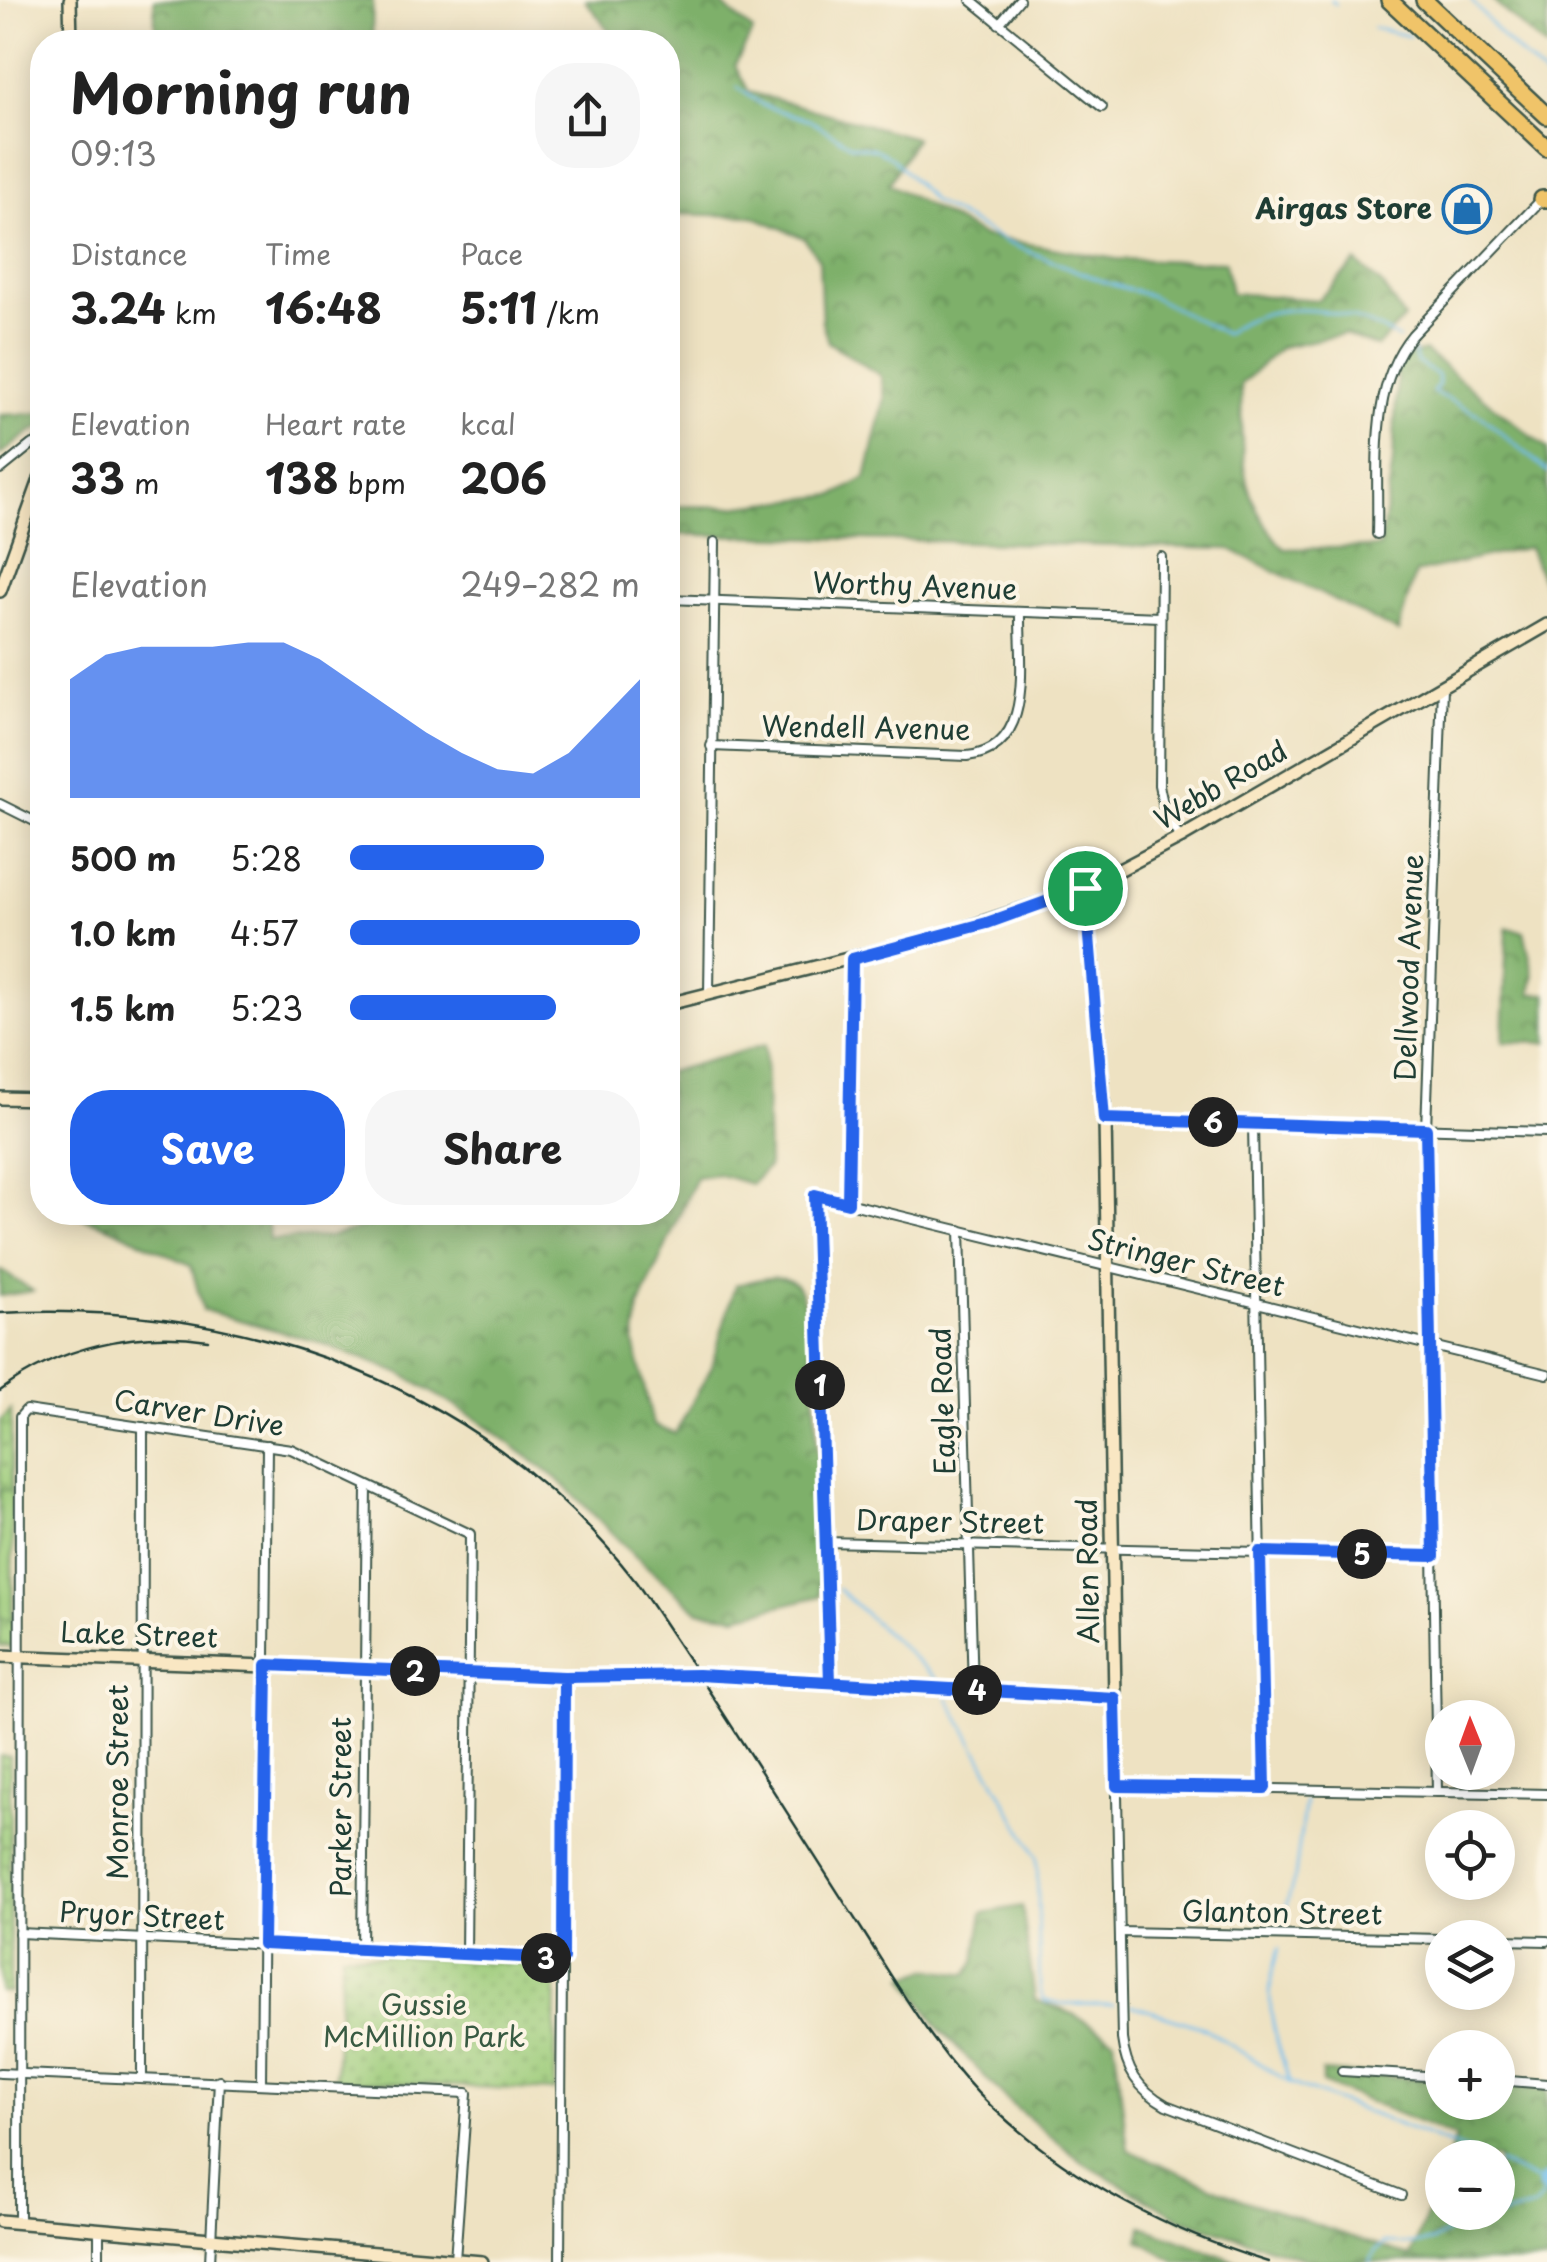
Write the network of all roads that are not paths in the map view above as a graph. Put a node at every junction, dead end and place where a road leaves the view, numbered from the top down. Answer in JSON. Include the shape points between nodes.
{"nodes":[{"id":1,"x":70,"y":0,"type":"edge"},
{"id":2,"x":970,"y":0,"type":"edge"},
{"id":3,"x":1019,"y":0,"type":"edge"},
{"id":4,"x":1389,"y":0,"type":"edge"},
{"id":5,"x":1424,"y":0,"type":"edge"},
{"id":6,"x":1441,"y":15,"type":"junction"},
{"id":7,"x":1000,"y":24,"type":"junction"},
{"id":8,"x":71,"y":30,"type":"edge"},
{"id":9,"x":1425,"y":32,"type":"junction"},
{"id":10,"x":1102,"y":107,"type":"dead end"},
{"id":11,"x":1547,"y":116,"type":"edge"},
{"id":12,"x":1547,"y":148,"type":"edge"},
{"id":13,"x":1545,"y":197,"type":"edge"},
{"id":14,"x":30,"y":447,"type":"edge"},
{"id":15,"x":0,"y":470,"type":"edge"},
{"id":16,"x":30,"y":507,"type":"edge"},
{"id":17,"x":1378,"y":534,"type":"dead end"},
{"id":18,"x":715,"y":542,"type":"dead end"},
{"id":19,"x":1160,"y":558,"type":"dead end"},
{"id":20,"x":0,"y":591,"type":"edge"},
{"id":21,"x":680,"y":599,"type":"edge"},
{"id":22,"x":714,"y":600,"type":"junction"},
{"id":23,"x":1020,"y":612,"type":"junction"},
{"id":24,"x":1160,"y":618,"type":"junction"},
{"id":25,"x":1547,"y":625,"type":"edge"},
{"id":26,"x":1442,"y":686,"type":"junction"},
{"id":27,"x":711,"y":746,"type":"junction"},
{"id":28,"x":0,"y":804,"type":"edge"},
{"id":29,"x":30,"y":818,"type":"edge"},
{"id":30,"x":1180,"y":838,"type":"junction"},
{"id":31,"x":1085,"y":888,"type":"junction"},
{"id":32,"x":852,"y":959,"type":"junction"},
{"id":33,"x":709,"y":994,"type":"junction"},
{"id":34,"x":680,"y":1001,"type":"edge"},
{"id":35,"x":0,"y":1098,"type":"edge"},
{"id":36,"x":30,"y":1099,"type":"edge"},
{"id":37,"x":1104,"y":1119,"type":"junction"},
{"id":38,"x":1253,"y":1124,"type":"junction"},
{"id":39,"x":1426,"y":1129,"type":"junction"},
{"id":40,"x":1547,"y":1132,"type":"edge"},
{"id":41,"x":848,"y":1203,"type":"junction"},
{"id":42,"x":960,"y":1230,"type":"junction"},
{"id":43,"x":1107,"y":1266,"type":"junction"},
{"id":44,"x":1256,"y":1304,"type":"junction"},
{"id":45,"x":1430,"y":1345,"type":"junction"},
{"id":46,"x":1547,"y":1374,"type":"edge"},
{"id":47,"x":142,"y":1426,"type":"junction"},
{"id":48,"x":268,"y":1444,"type":"junction"},
{"id":49,"x":367,"y":1486,"type":"junction"},
{"id":50,"x":824,"y":1542,"type":"junction"},
{"id":51,"x":969,"y":1544,"type":"junction"},
{"id":52,"x":1112,"y":1548,"type":"junction"},
{"id":53,"x":1260,"y":1552,"type":"junction"},
{"id":54,"x":1434,"y":1556,"type":"junction"},
{"id":55,"x":0,"y":1656,"type":"edge"},
{"id":56,"x":19,"y":1656,"type":"junction"},
{"id":57,"x":141,"y":1660,"type":"junction"},
{"id":58,"x":267,"y":1665,"type":"junction"},
{"id":59,"x":364,"y":1669,"type":"junction"},
{"id":60,"x":470,"y":1674,"type":"junction"},
{"id":61,"x":564,"y":1677,"type":"junction"},
{"id":62,"x":830,"y":1682,"type":"junction"},
{"id":63,"x":972,"y":1690,"type":"junction"},
{"id":64,"x":1115,"y":1698,"type":"junction"},
{"id":65,"x":1117,"y":1786,"type":"junction"},
{"id":66,"x":1265,"y":1788,"type":"junction"},
{"id":67,"x":1438,"y":1792,"type":"junction"},
{"id":68,"x":1547,"y":1794,"type":"edge"},
{"id":69,"x":1120,"y":1932,"type":"junction"},
{"id":70,"x":19,"y":1933,"type":"junction"},
{"id":71,"x":141,"y":1939,"type":"junction"},
{"id":72,"x":1425,"y":1939,"type":"edge"},
{"id":73,"x":1515,"y":1940,"type":"edge"},
{"id":74,"x":1547,"y":1941,"type":"edge"},
{"id":75,"x":263,"y":1944,"type":"junction"},
{"id":76,"x":362,"y":1949,"type":"junction"},
{"id":77,"x":466,"y":1954,"type":"junction"},
{"id":78,"x":563,"y":1959,"type":"junction"},
{"id":79,"x":1342,"y":2071,"type":"dead end"},
{"id":80,"x":0,"y":2073,"type":"edge"},
{"id":81,"x":20,"y":2073,"type":"junction"},
{"id":82,"x":1425,"y":2076,"type":"edge"},
{"id":83,"x":142,"y":2077,"type":"junction"},
{"id":84,"x":219,"y":2080,"type":"junction"},
{"id":85,"x":1515,"y":2081,"type":"edge"},
{"id":86,"x":262,"y":2082,"type":"junction"},
{"id":87,"x":1547,"y":2084,"type":"edge"},
{"id":88,"x":1401,"y":2195,"type":"dead end"},
{"id":89,"x":0,"y":2221,"type":"edge"},
{"id":90,"x":19,"y":2223,"type":"junction"},
{"id":91,"x":99,"y":2230,"type":"junction"},
{"id":92,"x":211,"y":2239,"type":"junction"},
{"id":93,"x":455,"y":2261,"type":"edge"},
{"id":94,"x":99,"y":2262,"type":"edge"},
{"id":95,"x":210,"y":2262,"type":"edge"},
{"id":96,"x":482,"y":2262,"type":"edge"},
{"id":97,"x":560,"y":2262,"type":"edge"}],
"edges":[{"from":1,"to":8,"type":"street"},
{"from":2,"to":7,"type":"street"},
{"from":3,"to":7,"type":"street"},
{"from":4,"to":9,"type":"highway"},
{"from":5,"to":6,"type":"highway"},
{"from":6,"to":9,"type":"highway"},
{"from":6,"to":11,"type":"highway"},
{"from":7,"to":10,"type":"street"},
{"from":9,"to":12,"type":"highway"},
{"from":13,"to":17,"type":"street","via":[[1396,358],[1382,414]]},
{"from":14,"to":15,"type":"street"},
{"from":16,"to":20,"type":"street"},
{"from":18,"to":22,"type":"street"},
{"from":19,"to":24,"type":"street"},
{"from":21,"to":22,"type":"street","name":"Worthy Avenue"},
{"from":22,"to":23,"type":"street","name":"Worthy Avenue"},
{"from":22,"to":27,"type":"street"},
{"from":23,"to":24,"type":"street","name":"Worthy Avenue"},
{"from":23,"to":27,"type":"street","name":"Wendell Avenue","via":[[1016,717],[989,751],[967,756]]},
{"from":24,"to":30,"type":"street","via":[[1158,785]]},
{"from":25,"to":26,"type":"street","name":"Webb Road"},
{"from":26,"to":30,"type":"street","name":"Webb Road"},
{"from":26,"to":39,"type":"street","name":"Dellwood Avenue"},
{"from":27,"to":33,"type":"street"},
{"from":28,"to":29,"type":"street"},
{"from":30,"to":31,"type":"street","name":"Webb Road"},
{"from":31,"to":32,"type":"street","name":"Webb Road"},
{"from":31,"to":37,"type":"street","name":"Allen Road"},
{"from":32,"to":33,"type":"street","name":"Webb Road"},
{"from":32,"to":41,"type":"street"},
{"from":33,"to":34,"type":"street","name":"Webb Road"},
{"from":35,"to":36,"type":"street"},
{"from":37,"to":38,"type":"street"},
{"from":37,"to":43,"type":"street","name":"Allen Road"},
{"from":38,"to":39,"type":"street"},
{"from":38,"to":44,"type":"street"},
{"from":39,"to":40,"type":"street"},
{"from":39,"to":45,"type":"street","name":"Dellwood Avenue"},
{"from":41,"to":42,"type":"street","name":"Stringer Street"},
{"from":41,"to":50,"type":"street","name":"Stringer Street","via":[[815,1195]]},
{"from":42,"to":43,"type":"street","name":"Stringer Street"},
{"from":42,"to":51,"type":"street","name":"Eagle Road"},
{"from":43,"to":44,"type":"street","name":"Stringer Street"},
{"from":43,"to":52,"type":"street","name":"Allen Road"},
{"from":44,"to":45,"type":"street","name":"Stringer Street"},
{"from":44,"to":53,"type":"street"},
{"from":45,"to":46,"type":"street","name":"Stringer Street"},
{"from":45,"to":54,"type":"street","name":"Dellwood Avenue"},
{"from":47,"to":48,"type":"street","name":"Carver Drive"},
{"from":47,"to":56,"type":"street","name":"Carver Drive","via":[[23,1412]]},
{"from":47,"to":57,"type":"street","name":"Monroe Street"},
{"from":48,"to":49,"type":"street","name":"Carver Drive"},
{"from":48,"to":58,"type":"street"},
{"from":49,"to":59,"type":"street","name":"Parker Street"},
{"from":49,"to":60,"type":"street","name":"Carver Drive","via":[[470,1534]]},
{"from":50,"to":51,"type":"street","name":"Draper Street"},
{"from":50,"to":62,"type":"street"},
{"from":51,"to":52,"type":"street","name":"Draper Street"},
{"from":51,"to":63,"type":"street","name":"Eagle Road"},
{"from":52,"to":53,"type":"street","name":"Draper Street"},
{"from":52,"to":64,"type":"street","name":"Allen Road"},
{"from":53,"to":54,"type":"street","name":"Draper Street"},
{"from":53,"to":66,"type":"street"},
{"from":54,"to":67,"type":"street","name":"Dellwood Avenue"},
{"from":55,"to":56,"type":"street","name":"Lake Street"},
{"from":56,"to":57,"type":"street","name":"Lake Street"},
{"from":56,"to":70,"type":"street"},
{"from":57,"to":58,"type":"street","name":"Lake Street"},
{"from":57,"to":71,"type":"street","name":"Monroe Street"},
{"from":58,"to":59,"type":"street","name":"Lake Street"},
{"from":58,"to":75,"type":"street"},
{"from":59,"to":60,"type":"street","name":"Lake Street"},
{"from":59,"to":76,"type":"street","name":"Parker Street"},
{"from":60,"to":61,"type":"street","name":"Lake Street"},
{"from":60,"to":77,"type":"street"},
{"from":61,"to":62,"type":"street","name":"Lake Street"},
{"from":61,"to":78,"type":"street"},
{"from":62,"to":63,"type":"street","name":"Lake Street"},
{"from":63,"to":64,"type":"street","name":"Lake Street"},
{"from":64,"to":65,"type":"street","name":"Allen Road"},
{"from":65,"to":66,"type":"street"},
{"from":65,"to":69,"type":"street","name":"Allen Road"},
{"from":66,"to":67,"type":"street"},
{"from":67,"to":68,"type":"street"},
{"from":69,"to":72,"type":"street","name":"Glanton Street"},
{"from":69,"to":88,"type":"street","name":"Allen Road","via":[[1124,2054],[1143,2089],[1166,2105]]},
{"from":70,"to":71,"type":"street","name":"Pryor Street"},
{"from":70,"to":81,"type":"street"},
{"from":71,"to":75,"type":"street","name":"Pryor Street"},
{"from":71,"to":83,"type":"street","name":"Monroe Street"},
{"from":73,"to":74,"type":"street"},
{"from":75,"to":76,"type":"street","name":"Pryor Street"},
{"from":75,"to":86,"type":"street"},
{"from":76,"to":77,"type":"street","name":"Pryor Street"},
{"from":77,"to":78,"type":"street","name":"Pryor Street"},
{"from":78,"to":97,"type":"street"},
{"from":79,"to":82,"type":"street"},
{"from":80,"to":81,"type":"street"},
{"from":81,"to":83,"type":"street"},
{"from":81,"to":90,"type":"street"},
{"from":83,"to":84,"type":"street"},
{"from":84,"to":86,"type":"street"},
{"from":84,"to":92,"type":"street"},
{"from":85,"to":87,"type":"street"},
{"from":86,"to":93,"type":"street","via":[[467,2093]]},
{"from":89,"to":90,"type":"street"},
{"from":90,"to":91,"type":"street"},
{"from":91,"to":92,"type":"street"},
{"from":91,"to":94,"type":"street"},
{"from":92,"to":93,"type":"street"},
{"from":92,"to":95,"type":"street"},
{"from":93,"to":96,"type":"street"}]}
